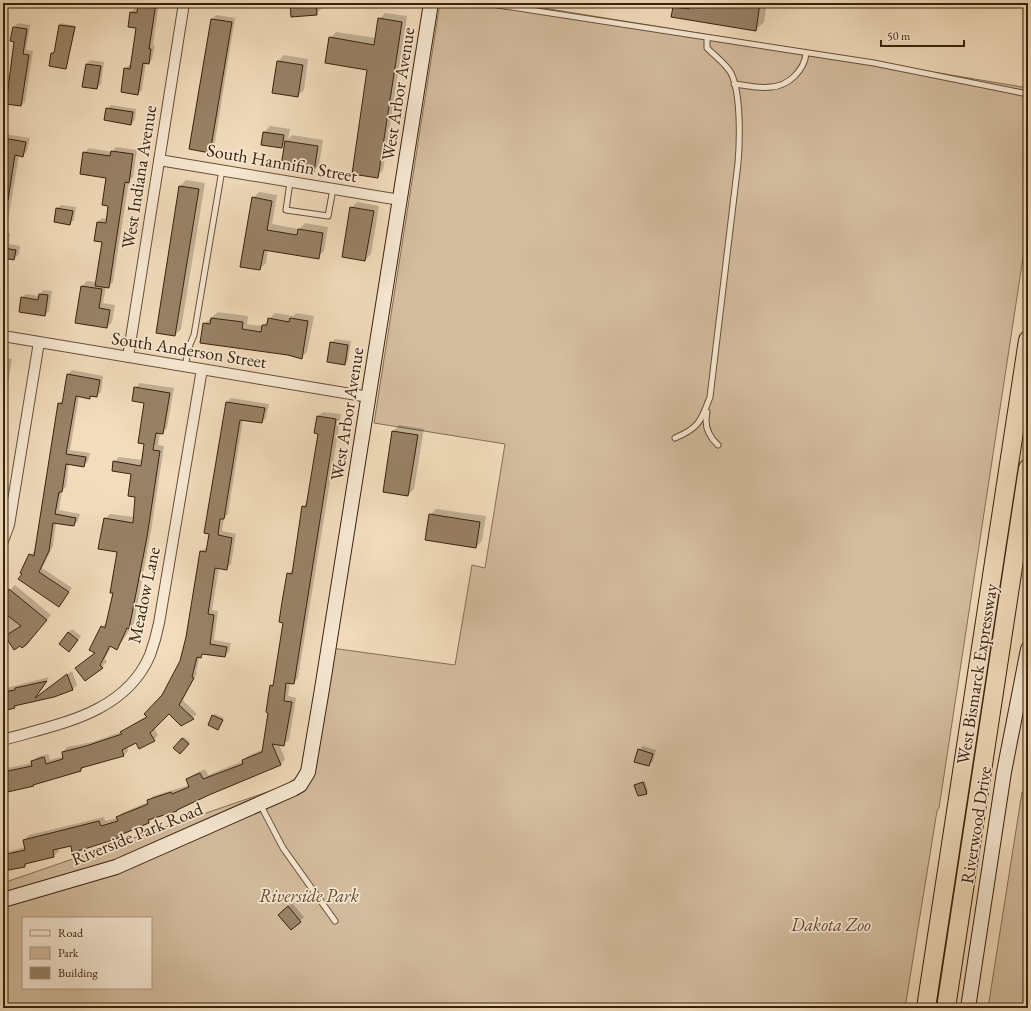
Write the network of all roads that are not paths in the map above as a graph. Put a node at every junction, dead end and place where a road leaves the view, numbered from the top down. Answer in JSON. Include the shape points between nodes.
{"nodes":[{"id":1,"x":184,"y":3,"type":"edge"},
{"id":2,"x":431,"y":3,"type":"edge"},
{"id":3,"x":485,"y":3,"type":"edge"},
{"id":4,"x":707,"y":38,"type":"junction"},
{"id":5,"x":806,"y":54,"type":"junction"},
{"id":6,"x":734,"y":84,"type":"junction"},
{"id":7,"x":1028,"y":94,"type":"edge"},
{"id":8,"x":159,"y":160,"type":"junction"},
{"id":9,"x":222,"y":170,"type":"junction"},
{"id":10,"x":290,"y":182,"type":"junction"},
{"id":11,"x":333,"y":189,"type":"junction"},
{"id":12,"x":400,"y":200,"type":"junction"},
{"id":13,"x":3,"y":336,"type":"edge"},
{"id":14,"x":1028,"y":340,"type":"edge"},
{"id":15,"x":39,"y":342,"type":"junction"},
{"id":16,"x":128,"y":357,"type":"junction"},
{"id":17,"x":185,"y":366,"type":"junction"},
{"id":18,"x":202,"y":369,"type":"junction"},
{"id":19,"x":369,"y":397,"type":"junction"},
{"id":20,"x":710,"y":397,"type":"junction"},
{"id":21,"x":675,"y":438,"type":"dead end"},
{"id":22,"x":718,"y":445,"type":"dead end"},
{"id":23,"x":1028,"y":468,"type":"edge"},
{"id":24,"x":3,"y":540,"type":"edge"},
{"id":25,"x":1028,"y":648,"type":"edge"},
{"id":26,"x":3,"y":740,"type":"edge"},
{"id":27,"x":260,"y":803,"type":"junction"},
{"id":28,"x":3,"y":900,"type":"edge"},
{"id":29,"x":335,"y":921,"type":"dead end"},
{"id":30,"x":926,"y":1008,"type":"edge"},
{"id":31,"x":946,"y":1008,"type":"edge"},
{"id":32,"x":968,"y":1008,"type":"edge"}],
"edges":[{"from":1,"to":8,"type":"street","name":"West Indiana Avenue"},
{"from":2,"to":12,"type":"main road","name":"West Arbor Avenue"},
{"from":3,"to":4,"type":"lane"},
{"from":4,"to":5,"type":"lane"},
{"from":4,"to":6,"type":"lane","via":[[707,48],[731,73]]},
{"from":5,"to":6,"type":"lane","via":[[804,64],[796,75],[782,83],[771,87]]},
{"from":5,"to":7,"type":"lane","via":[[874,63]]},
{"from":6,"to":20,"type":"lane","via":[[740,134]]},
{"from":8,"to":9,"type":"street","name":"South Hannifin Street"},
{"from":8,"to":16,"type":"street","name":"West Indiana Avenue"},
{"from":9,"to":10,"type":"street","name":"South Hannifin Street"},
{"from":9,"to":17,"type":"lane","via":[[194,335]]},
{"from":10,"to":11,"type":"street","name":"South Hannifin Street"},
{"from":10,"to":11,"type":"lane","via":[[286,210],[328,216]]},
{"from":11,"to":12,"type":"street","name":"South Hannifin Street"},
{"from":12,"to":19,"type":"main road","name":"West Arbor Avenue"},
{"from":13,"to":15,"type":"street","name":"South Anderson Street"},
{"from":14,"to":30,"type":"highway","name":"West Bismarck Expressway"},
{"from":15,"to":16,"type":"street","name":"South Anderson Street"},
{"from":15,"to":24,"type":"street","via":[[9,525]]},
{"from":16,"to":17,"type":"street","name":"South Anderson Street"},
{"from":17,"to":18,"type":"street","name":"South Anderson Street"},
{"from":18,"to":19,"type":"street","name":"South Anderson Street"},
{"from":18,"to":26,"type":"street","name":"Meadow Lane","via":[[159,622],[150,655],[132,682],[107,704],[76,719]]},
{"from":19,"to":27,"type":"main road","name":"West Arbor Avenue","via":[[308,772],[300,785]]},
{"from":20,"to":21,"type":"lane","via":[[702,420],[690,432]]},
{"from":20,"to":22,"type":"lane","via":[[706,423],[710,436]]},
{"from":23,"to":31,"type":"highway","name":"West Bismarck Expressway"},
{"from":25,"to":32,"type":"main road","name":"Riverwood Drive","via":[[1004,772]]},
{"from":27,"to":28,"type":"main road","name":"Riverside Park Road","via":[[116,867]]},
{"from":27,"to":29,"type":"lane","via":[[283,848]]}]}
